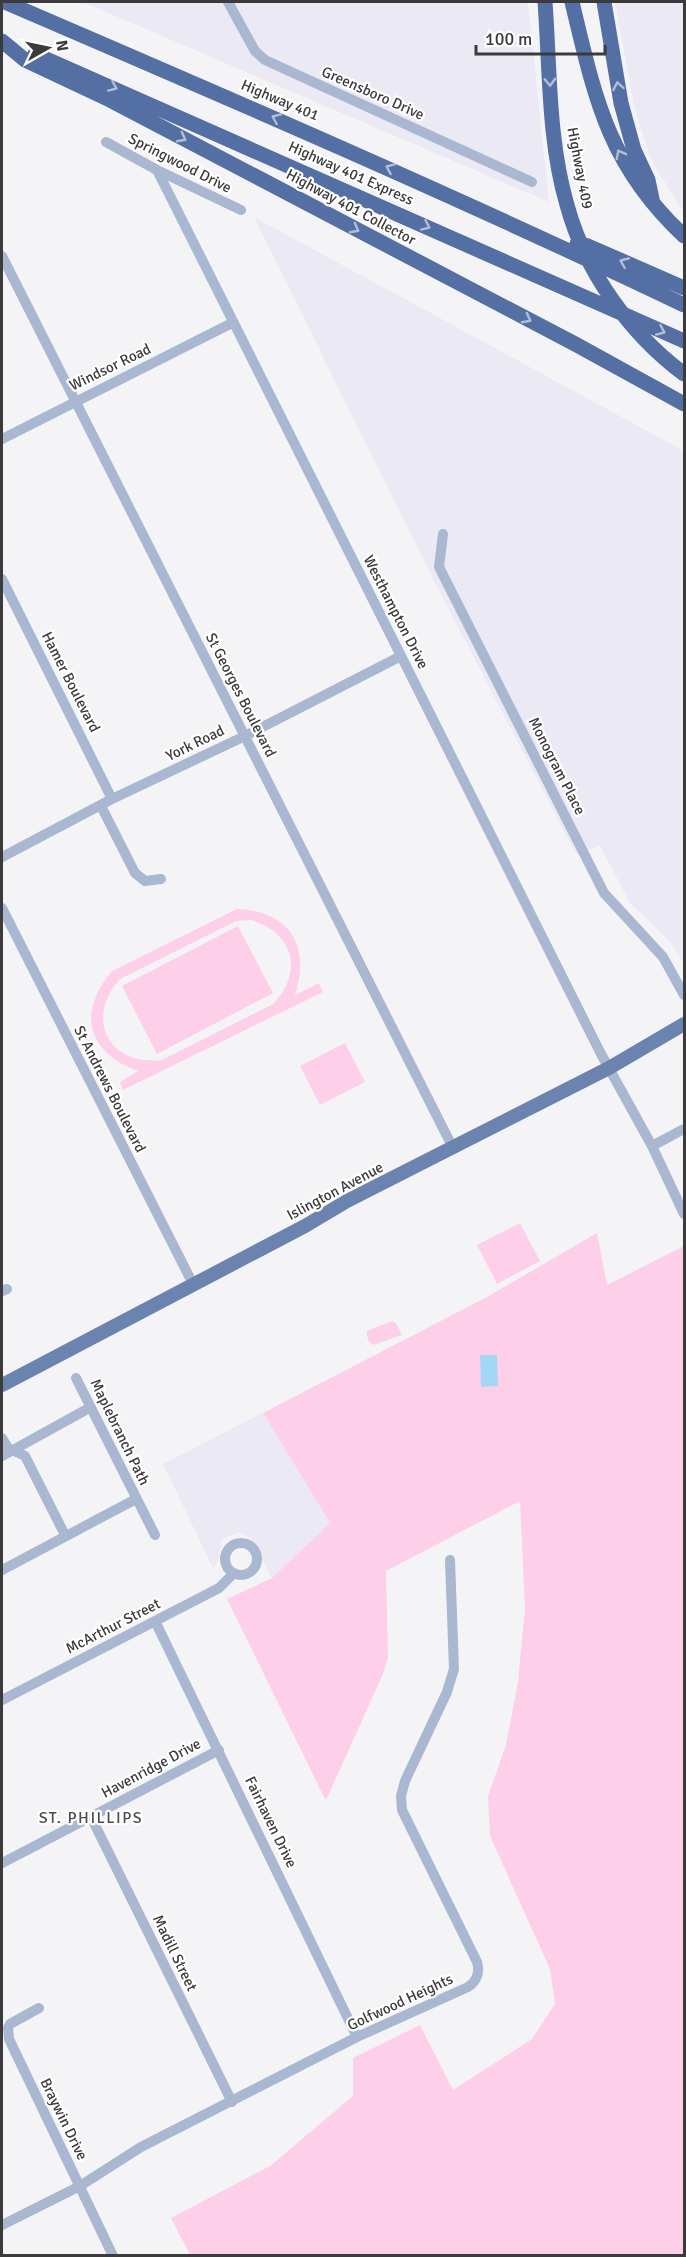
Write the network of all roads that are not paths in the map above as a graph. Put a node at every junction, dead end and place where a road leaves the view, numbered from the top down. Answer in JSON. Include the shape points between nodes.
{"nodes":[{"id":1,"x":5,"y":2,"type":"edge"},
{"id":2,"x":228,"y":2,"type":"edge"},
{"id":3,"x":572,"y":2,"type":"edge"},
{"id":4,"x":604,"y":2,"type":"edge"},
{"id":5,"x":544,"y":5,"type":"edge"},
{"id":6,"x":2,"y":40,"type":"edge"},
{"id":7,"x":106,"y":142,"type":"dead end"},
{"id":8,"x":156,"y":170,"type":"junction"},
{"id":9,"x":532,"y":182,"type":"dead end"},
{"id":10,"x":653,"y":202,"type":"junction"},
{"id":11,"x":241,"y":210,"type":"dead end"},
{"id":12,"x":539,"y":236,"type":"junction"},
{"id":13,"x":684,"y":236,"type":"edge"},
{"id":14,"x":2,"y":256,"type":"edge"},
{"id":15,"x":684,"y":288,"type":"edge"},
{"id":16,"x":684,"y":305,"type":"edge"},
{"id":17,"x":232,"y":323,"type":"junction"},
{"id":18,"x":684,"y":341,"type":"edge"},
{"id":19,"x":681,"y":371,"type":"edge"},
{"id":20,"x":75,"y":402,"type":"junction"},
{"id":21,"x":684,"y":404,"type":"edge"},
{"id":22,"x":2,"y":439,"type":"edge"},
{"id":23,"x":443,"y":534,"type":"dead end"},
{"id":24,"x":2,"y":579,"type":"edge"},
{"id":25,"x":401,"y":656,"type":"junction"},
{"id":26,"x":245,"y":736,"type":"junction"},
{"id":27,"x":112,"y":800,"type":"junction"},
{"id":28,"x":101,"y":806,"type":"junction"},
{"id":29,"x":2,"y":857,"type":"edge"},
{"id":30,"x":161,"y":879,"type":"dead end"},
{"id":31,"x":2,"y":908,"type":"edge"},
{"id":32,"x":684,"y":995,"type":"edge"},
{"id":33,"x":684,"y":1024,"type":"edge"},
{"id":34,"x":609,"y":1068,"type":"junction"},
{"id":35,"x":684,"y":1129,"type":"edge"},
{"id":36,"x":652,"y":1146,"type":"junction"},
{"id":37,"x":453,"y":1148,"type":"junction"},
{"id":38,"x":684,"y":1214,"type":"edge"},
{"id":39,"x":193,"y":1284,"type":"junction"},
{"id":40,"x":76,"y":1378,"type":"dead end"},
{"id":41,"x":2,"y":1385,"type":"edge"},
{"id":42,"x":91,"y":1407,"type":"junction"},
{"id":43,"x":2,"y":1438,"type":"edge"},
{"id":44,"x":13,"y":1451,"type":"junction"},
{"id":45,"x":2,"y":1456,"type":"edge"},
{"id":46,"x":136,"y":1499,"type":"junction"},
{"id":47,"x":65,"y":1535,"type":"junction"},
{"id":48,"x":155,"y":1535,"type":"dead end"},
{"id":49,"x":450,"y":1560,"type":"dead end"},
{"id":50,"x":2,"y":1570,"type":"edge"},
{"id":51,"x":234,"y":1573,"type":"dead end"},
{"id":52,"x":155,"y":1621,"type":"junction"},
{"id":53,"x":2,"y":1700,"type":"edge"},
{"id":54,"x":219,"y":1750,"type":"junction"},
{"id":55,"x":91,"y":1817,"type":"junction"},
{"id":56,"x":2,"y":1863,"type":"edge"},
{"id":57,"x":39,"y":2008,"type":"dead end"},
{"id":58,"x":357,"y":2037,"type":"junction"},
{"id":59,"x":232,"y":2102,"type":"junction"},
{"id":60,"x":80,"y":2186,"type":"junction"},
{"id":61,"x":2,"y":2225,"type":"edge"},
{"id":62,"x":113,"y":2256,"type":"edge"}],
"edges":[{"from":12,"to":1,"type":"highway","name":"Highway 401","one_way":true,"via":[[319,136]]},
{"from":2,"to":9,"type":"street","name":"Greensboro Drive","via":[[251,44],[266,60]]},
{"from":10,"to":3,"type":"highway","one_way":true,"via":[[637,184],[608,132]]},
{"from":10,"to":4,"type":"highway","one_way":true,"via":[[621,103]]},
{"from":5,"to":19,"type":"highway","name":"Highway 409","one_way":true,"via":[[561,182],[577,233],[594,269],[631,325]]},
{"from":6,"to":18,"type":"highway","name":"Highway 401 Express","one_way":true},
{"from":6,"to":21,"type":"highway","name":"Highway 401 Collector","one_way":true,"via":[[25,60],[163,128]]},
{"from":7,"to":8,"type":"street","name":"Springwood Drive"},
{"from":8,"to":11,"type":"street","name":"Springwood Drive"},
{"from":8,"to":17,"type":"street","name":"Westhampton Drive"},
{"from":10,"to":13,"type":"highway"},
{"from":15,"to":12,"type":"highway","one_way":true,"via":[[588,246]]},
{"from":12,"to":16,"type":"highway"},
{"from":14,"to":20,"type":"street","name":"St Georges Boulevard"},
{"from":17,"to":20,"type":"street","name":"Windsor Road"},
{"from":17,"to":25,"type":"street","name":"Westhampton Drive"},
{"from":20,"to":22,"type":"street","name":"Windsor Road"},
{"from":20,"to":26,"type":"street","name":"St Georges Boulevard"},
{"from":23,"to":32,"type":"street","name":"Monogram Place","via":[[439,567],[604,893],[663,957]]},
{"from":24,"to":27,"type":"street","name":"Hamer Boulevard"},
{"from":25,"to":26,"type":"street","name":"York Road"},
{"from":25,"to":34,"type":"street","name":"Westhampton Drive"},
{"from":26,"to":27,"type":"street","name":"York Road"},
{"from":26,"to":37,"type":"street","name":"St Georges Boulevard"},
{"from":27,"to":28,"type":"street","name":"York Road"},
{"from":28,"to":29,"type":"street","name":"York Road"},
{"from":28,"to":30,"type":"street","via":[[135,873],[146,881]]},
{"from":31,"to":39,"type":"street","name":"St Andrews Boulevard"},
{"from":33,"to":34,"type":"main road","name":"Islington Avenue"},
{"from":34,"to":36,"type":"street","name":"Westhampton Drive"},
{"from":34,"to":37,"type":"main road","name":"Islington Avenue"},
{"from":35,"to":36,"type":"street"},
{"from":36,"to":38,"type":"street","name":"Westhampton Drive"},
{"from":37,"to":39,"type":"main road","name":"Islington Avenue"},
{"from":39,"to":41,"type":"main road","name":"Islington Avenue"},
{"from":40,"to":42,"type":"street","name":"Maplebranch Path"},
{"from":42,"to":44,"type":"street"},
{"from":42,"to":46,"type":"street","name":"Maplebranch Path"},
{"from":43,"to":44,"type":"street"},
{"from":44,"to":45,"type":"street"},
{"from":44,"to":47,"type":"street","via":[[25,1456]]},
{"from":46,"to":47,"type":"street","name":"Maplebranch Path"},
{"from":46,"to":48,"type":"street","name":"Maplebranch Path"},
{"from":47,"to":50,"type":"street","name":"Maplebranch Path"},
{"from":49,"to":58,"type":"street","name":"Golfwood Heights","via":[[454,1669],[405,1781],[401,1803],[477,1962],[478,1974],[468,1987]]},
{"from":51,"to":52,"type":"street","name":"McArthur Street","via":[[223,1586]]},
{"from":52,"to":53,"type":"street","name":"McArthur Street"},
{"from":52,"to":54,"type":"street","name":"Fairhaven Drive"},
{"from":54,"to":55,"type":"street","name":"Havenridge Drive"},
{"from":54,"to":58,"type":"street","name":"Fairhaven Drive"},
{"from":55,"to":56,"type":"street","name":"Havenridge Drive"},
{"from":55,"to":59,"type":"street","name":"Madill Street"},
{"from":57,"to":60,"type":"street","name":"Braywin Drive","via":[[14,2020],[8,2033]]},
{"from":58,"to":59,"type":"street","name":"Golfwood Heights"},
{"from":59,"to":60,"type":"street","name":"Golfwood Heights","via":[[141,2147]]},
{"from":60,"to":61,"type":"street","name":"Golfwood Heights"},
{"from":60,"to":62,"type":"street","name":"Braywin Drive"}]}
